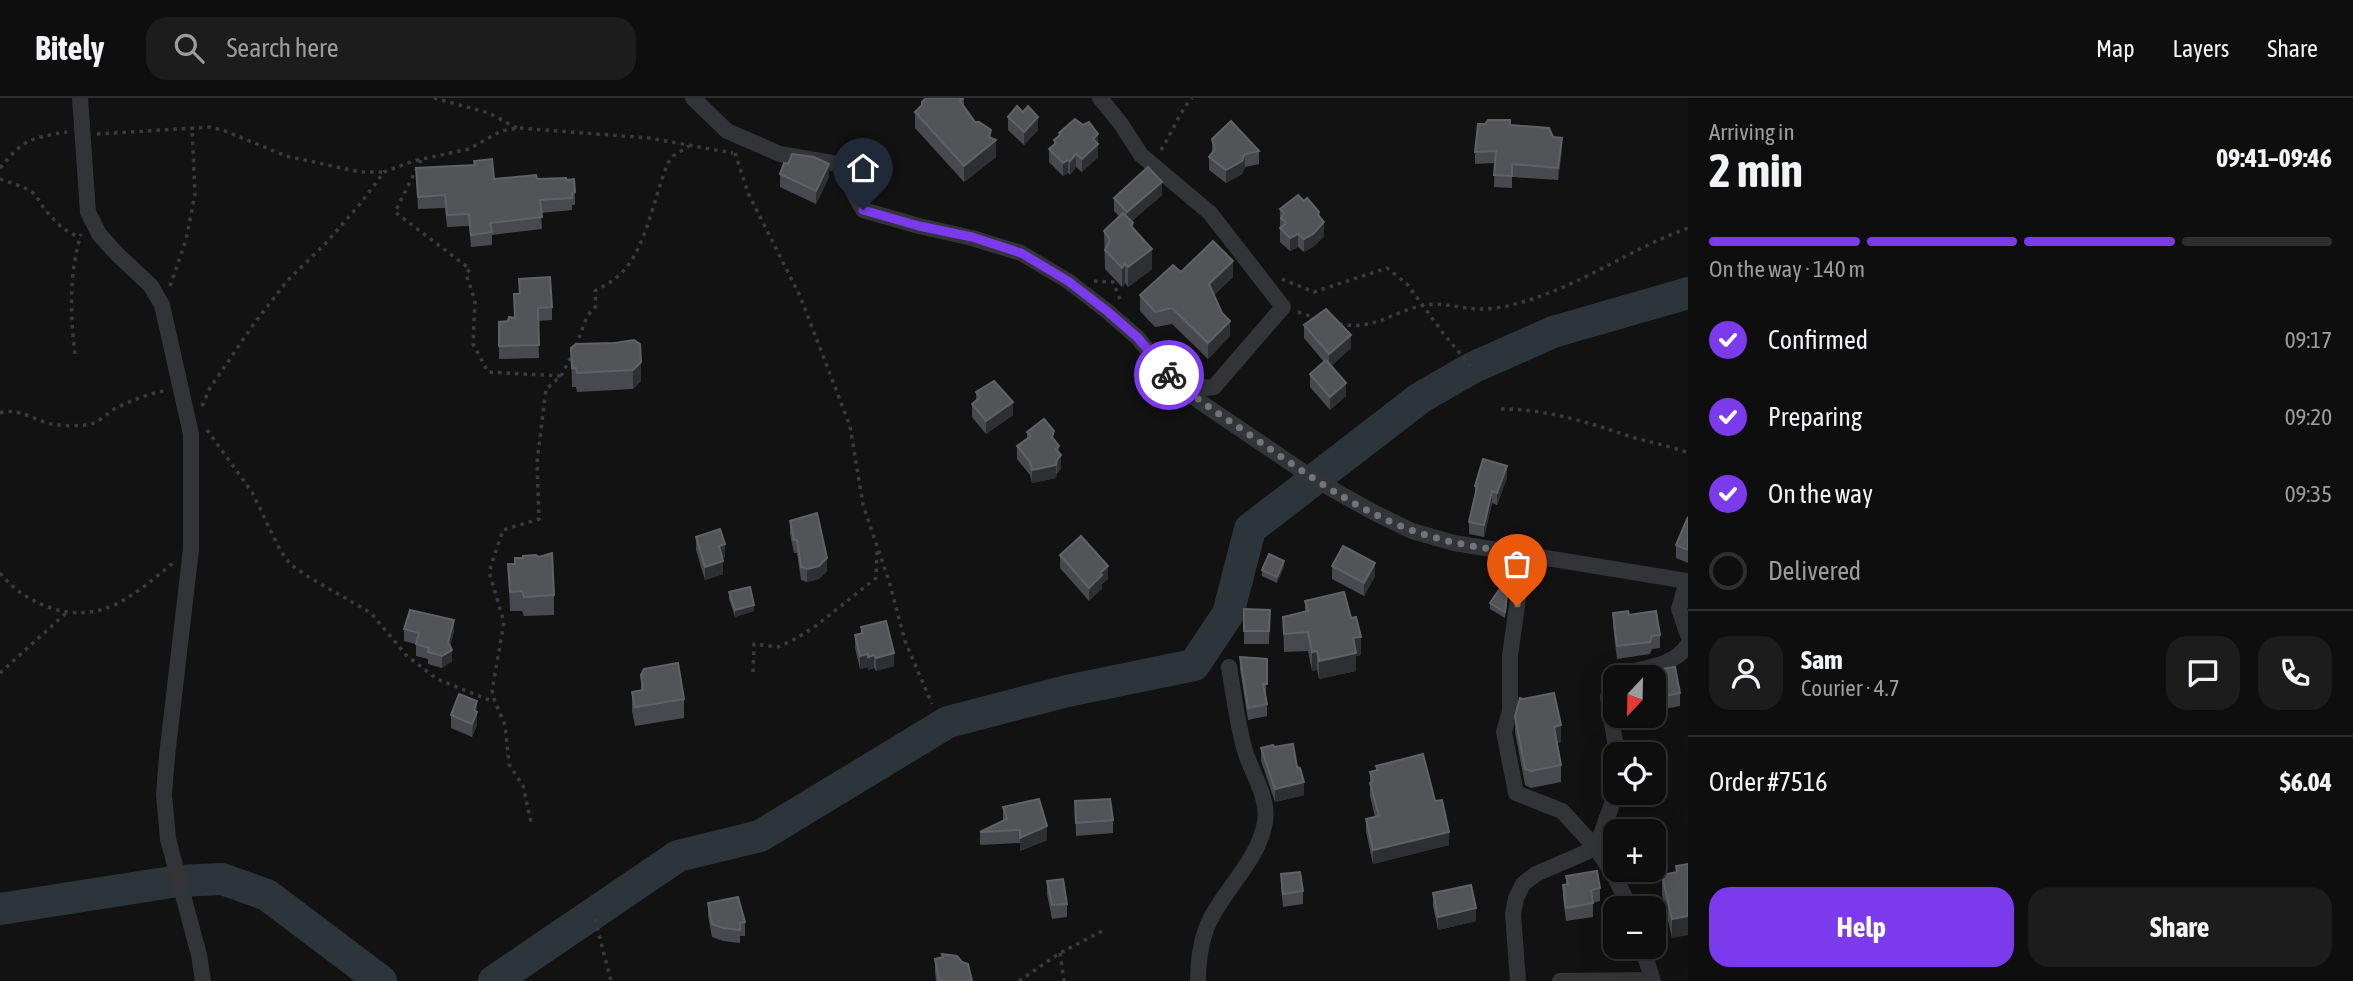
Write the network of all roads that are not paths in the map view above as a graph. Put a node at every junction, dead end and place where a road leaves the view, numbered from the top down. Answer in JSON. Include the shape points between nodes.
{"nodes":[{"id":1,"x":80,"y":98,"type":"edge"},
{"id":2,"x":693,"y":98,"type":"edge"},
{"id":3,"x":715,"y":98,"type":"edge"},
{"id":4,"x":1100,"y":98,"type":"edge"},
{"id":5,"x":714,"y":118,"type":"junction"},
{"id":6,"x":1165,"y":372,"type":"junction"},
{"id":7,"x":1524,"y":555,"type":"junction"},
{"id":8,"x":1687,"y":581,"type":"edge"},
{"id":9,"x":1688,"y":635,"type":"edge"},
{"id":10,"x":1688,"y":645,"type":"edge"},
{"id":11,"x":1660,"y":665,"type":"edge"},
{"id":12,"x":1229,"y":667,"type":"dead end"},
{"id":13,"x":1612,"y":805,"type":"edge"},
{"id":14,"x":1596,"y":848,"type":"junction"},
{"id":15,"x":1624,"y":896,"type":"edge"},
{"id":16,"x":1646,"y":959,"type":"edge"},
{"id":17,"x":203,"y":981,"type":"edge"},
{"id":18,"x":1198,"y":981,"type":"edge"},
{"id":19,"x":1518,"y":981,"type":"edge"},
{"id":20,"x":1560,"y":981,"type":"edge"},
{"id":21,"x":1653,"y":981,"type":"edge"}],
"edges":[{"from":1,"to":17,"type":"street","via":[[88,212],[99,234],[150,286],[162,305],[191,434],[191,549],[164,796],[168,839]]},
{"from":2,"to":5,"type":"street"},
{"from":3,"to":5,"type":"street"},
{"from":4,"to":6,"type":"street","via":[[1141,155],[1210,213],[1283,307],[1214,387]]},
{"from":5,"to":6,"type":"street","via":[[727,131],[780,154],[838,164],[863,210],[1021,253],[1107,311],[1138,338]]},
{"from":6,"to":7,"type":"street","via":[[1193,397],[1314,479],[1373,512],[1412,531]]},
{"from":7,"to":8,"type":"street"},
{"from":7,"to":14,"type":"street","via":[[1510,656],[1510,711],[1504,732],[1516,793],[1562,811]]},
{"from":8,"to":9,"type":"street","via":[[1679,609]]},
{"from":10,"to":11,"type":"street","via":[[1682,654]]},
{"from":12,"to":18,"type":"street","via":[[1245,751],[1265,806],[1265,821],[1244,869],[1206,928]]},
{"from":13,"to":14,"type":"street"},
{"from":14,"to":15,"type":"street"},
{"from":14,"to":19,"type":"street","via":[[1523,884],[1513,914]]},
{"from":16,"to":21,"type":"street"},
{"from":20,"to":21,"type":"street"}]}
